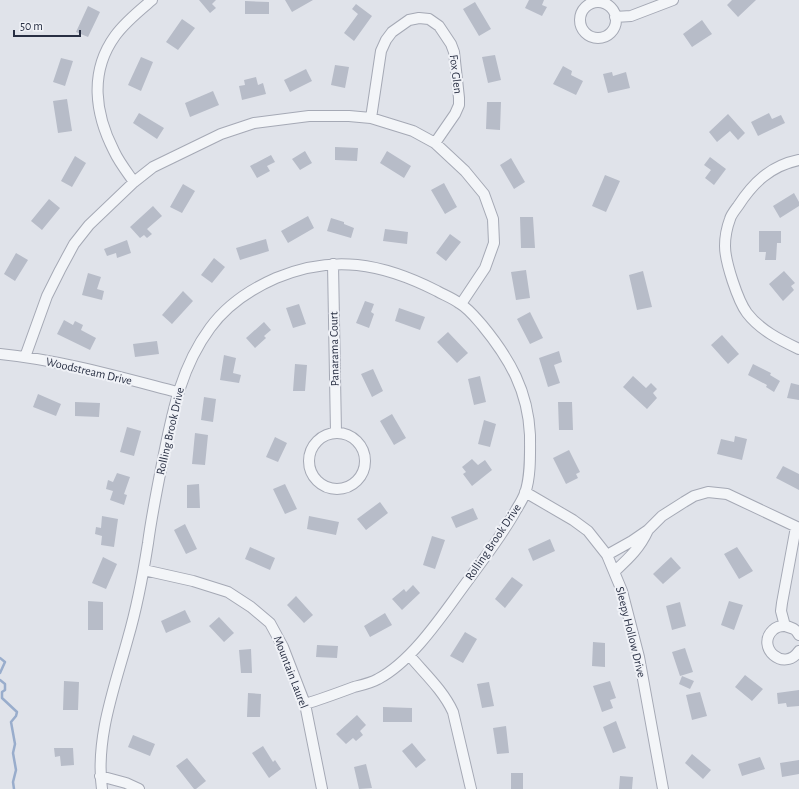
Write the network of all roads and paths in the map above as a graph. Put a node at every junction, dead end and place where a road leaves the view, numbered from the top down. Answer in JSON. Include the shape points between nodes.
{"nodes":[{"id":1,"x":152,"y":0,"type":"edge"},
{"id":2,"x":673,"y":0,"type":"edge"},
{"id":3,"x":615,"y":17,"type":"dead end"},
{"id":4,"x":371,"y":118,"type":"junction"},
{"id":5,"x":436,"y":143,"type":"junction"},
{"id":6,"x":799,"y":160,"type":"edge"},
{"id":7,"x":134,"y":182,"type":"junction"},
{"id":8,"x":334,"y":264,"type":"junction"},
{"id":9,"x":462,"y":304,"type":"junction"},
{"id":10,"x":799,"y":350,"type":"edge"},
{"id":11,"x":0,"y":354,"type":"edge"},
{"id":12,"x":25,"y":357,"type":"junction"},
{"id":13,"x":178,"y":392,"type":"junction"},
{"id":14,"x":336,"y":433,"type":"junction"},
{"id":15,"x":526,"y":492,"type":"junction"},
{"id":16,"x":797,"y":528,"type":"edge"},
{"id":17,"x":648,"y":530,"type":"junction"},
{"id":18,"x":607,"y":555,"type":"junction"},
{"id":19,"x":144,"y":570,"type":"junction"},
{"id":20,"x":614,"y":572,"type":"junction"},
{"id":21,"x":785,"y":626,"type":"junction"},
{"id":22,"x":799,"y":635,"type":"edge"},
{"id":23,"x":799,"y":650,"type":"edge"},
{"id":24,"x":409,"y":655,"type":"junction"},
{"id":25,"x":305,"y":704,"type":"junction"},
{"id":26,"x":100,"y":776,"type":"junction"},
{"id":27,"x":102,"y":789,"type":"edge"},
{"id":28,"x":139,"y":789,"type":"edge"},
{"id":29,"x":322,"y":789,"type":"edge"},
{"id":30,"x":471,"y":789,"type":"edge"},
{"id":31,"x":663,"y":789,"type":"edge"}],
"edges":[{"from":1,"to":7,"type":"street","via":[[115,36],[100,65],[98,80],[97,100],[103,127],[114,152]]},
{"from":2,"to":3,"type":"street","via":[[630,16]]},
{"from":4,"to":5,"type":"street","via":[[414,131]]},
{"from":4,"to":5,"type":"street","name":"Fox Glen","via":[[381,51],[386,40],[392,32],[409,20],[429,19],[439,26],[451,44],[459,98],[455,114]]},
{"from":4,"to":7,"type":"street","via":[[309,116],[254,123],[207,140],[153,167]]},
{"from":5,"to":9,"type":"street","via":[[484,194],[493,218],[494,243],[485,268]]},
{"from":6,"to":10,"type":"street","via":[[766,173],[747,192],[730,218],[725,247],[732,282],[746,312],[761,327]]},
{"from":7,"to":12,"type":"street","via":[[89,225],[74,244],[47,296]]},
{"from":8,"to":9,"type":"street","name":"Rolling Brook Drive","via":[[370,266],[397,273]]},
{"from":8,"to":13,"type":"street","name":"Rolling Brook Drive","via":[[310,266],[292,272],[257,286],[233,304],[212,325],[197,346]]},
{"from":8,"to":14,"type":"street","name":"Panarama Court"},
{"from":9,"to":15,"type":"street","name":"Rolling Brook Drive","via":[[496,342],[518,380],[529,420],[531,458]]},
{"from":11,"to":12,"type":"street","name":"Woodstream Drive"},
{"from":12,"to":13,"type":"street","name":"Woodstream Drive","via":[[93,370]]},
{"from":13,"to":19,"type":"street","name":"Rolling Brook Drive","via":[[153,509]]},
{"from":14,"to":14,"type":"street","via":[[347,435],[356,441],[365,460],[358,480],[338,489],[318,482],[309,462],[316,442]]},
{"from":15,"to":18,"type":"street","name":"Sleepy Hollow Drive","via":[[588,531]]},
{"from":15,"to":24,"type":"street","name":"Rolling Brook Drive","via":[[492,548]]},
{"from":16,"to":17,"type":"street","via":[[727,494],[708,492],[684,502],[662,516]]},
{"from":16,"to":21,"type":"street","via":[[782,603]]},
{"from":17,"to":18,"type":"street"},
{"from":17,"to":20,"type":"street","via":[[642,543]]},
{"from":18,"to":20,"type":"street","name":"Sleepy Hollow Drive"},
{"from":19,"to":25,"type":"street","name":"Mountain Laurel","via":[[228,592],[251,607],[270,623],[283,647]]},
{"from":19,"to":26,"type":"street","name":"Rolling Brook Drive","via":[[115,680],[102,741]]},
{"from":20,"to":31,"type":"street","name":"Sleepy Hollow Drive","via":[[622,591],[639,657]]},
{"from":21,"to":22,"type":"street","via":[[794,629]]},
{"from":21,"to":23,"type":"street","via":[[775,628],[769,635],[769,650],[776,658],[786,660],[795,656]]},
{"from":24,"to":25,"type":"street","name":"Rolling Brook Drive","via":[[377,680]]},
{"from":24,"to":30,"type":"street","via":[[450,704]]},
{"from":25,"to":29,"type":"street","name":"Mountain Laurel"},
{"from":26,"to":27,"type":"street","name":"Rolling Brook Drive"},
{"from":26,"to":28,"type":"street"}]}
